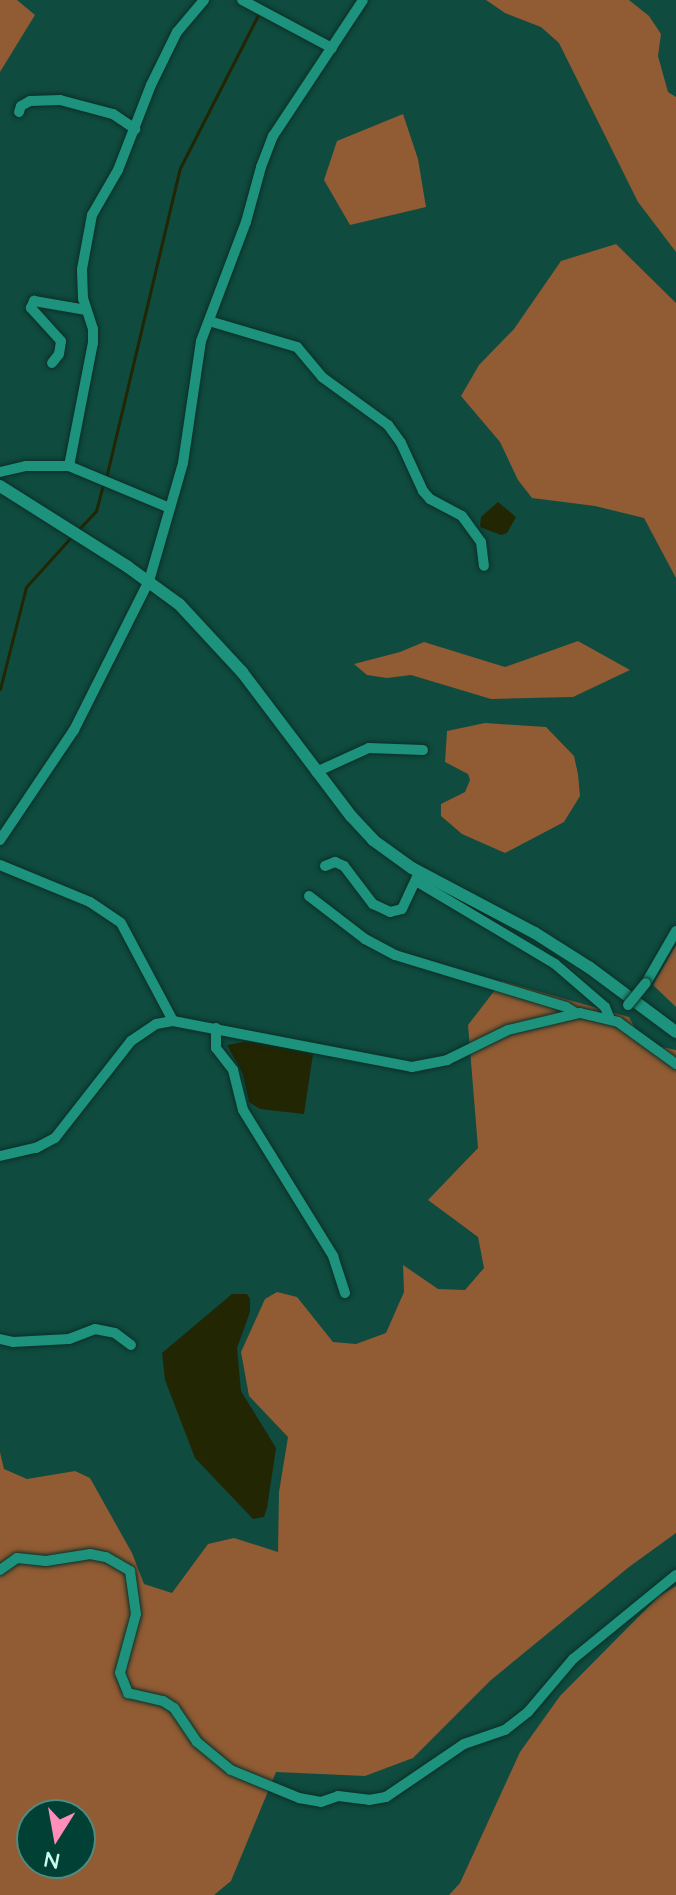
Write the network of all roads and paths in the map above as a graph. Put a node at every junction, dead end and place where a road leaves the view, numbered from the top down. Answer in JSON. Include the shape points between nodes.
{"nodes":[{"id":1,"x":204,"y":0,"type":"edge"},
{"id":2,"x":242,"y":0,"type":"edge"},
{"id":3,"x":363,"y":0,"type":"edge"},
{"id":4,"x":332,"y":48,"type":"junction"},
{"id":5,"x":19,"y":112,"type":"dead end"},
{"id":6,"x":135,"y":129,"type":"junction"},
{"id":7,"x":86,"y":310,"type":"junction"},
{"id":8,"x":209,"y":321,"type":"junction"},
{"id":9,"x":52,"y":363,"type":"dead end"},
{"id":10,"x":69,"y":466,"type":"junction"},
{"id":11,"x":0,"y":472,"type":"edge"},
{"id":12,"x":0,"y":486,"type":"edge"},
{"id":13,"x":170,"y":508,"type":"junction"},
{"id":14,"x":484,"y":566,"type":"dead end"},
{"id":15,"x":149,"y":581,"type":"junction"},
{"id":16,"x":423,"y":750,"type":"dead end"},
{"id":17,"x":316,"y":772,"type":"junction"},
{"id":18,"x":0,"y":840,"type":"edge"},
{"id":19,"x":0,"y":865,"type":"edge"},
{"id":20,"x":325,"y":866,"type":"dead end"},
{"id":21,"x":417,"y":876,"type":"junction"},
{"id":22,"x":309,"y":896,"type":"dead end"},
{"id":23,"x":676,"y":931,"type":"edge"},
{"id":24,"x":576,"y":1013,"type":"junction"},
{"id":25,"x":613,"y":1019,"type":"junction"},
{"id":26,"x":173,"y":1021,"type":"junction"},
{"id":27,"x":216,"y":1028,"type":"junction"},
{"id":28,"x":676,"y":1032,"type":"edge"},
{"id":29,"x":676,"y":1064,"type":"edge"},
{"id":30,"x":0,"y":1156,"type":"edge"},
{"id":31,"x":345,"y":1293,"type":"dead end"},
{"id":32,"x":0,"y":1339,"type":"edge"},
{"id":33,"x":131,"y":1345,"type":"dead end"},
{"id":34,"x":0,"y":1570,"type":"edge"},
{"id":35,"x":676,"y":1575,"type":"edge"}],
"edges":[{"from":1,"to":6,"type":"street","via":[[177,32]]},
{"from":2,"to":4,"type":"street"},
{"from":3,"to":4,"type":"street"},
{"from":4,"to":8,"type":"street","via":[[273,136]]},
{"from":5,"to":6,"type":"street","via":[[30,101],[60,100],[113,114]]},
{"from":6,"to":7,"type":"street","via":[[92,215],[82,269]]},
{"from":7,"to":9,"type":"street","via":[[34,301],[31,308],[61,341]]},
{"from":7,"to":10,"type":"street","via":[[93,343]]},
{"from":8,"to":13,"type":"street"},
{"from":8,"to":14,"type":"street","via":[[297,347],[322,377],[388,425],[423,491],[462,516],[481,542]]},
{"from":10,"to":11,"type":"street"},
{"from":10,"to":13,"type":"street"},
{"from":12,"to":15,"type":"street"},
{"from":13,"to":15,"type":"street"},
{"from":15,"to":17,"type":"street","via":[[214,639]]},
{"from":15,"to":18,"type":"street","via":[[74,730]]},
{"from":16,"to":17,"type":"street","via":[[369,748]]},
{"from":17,"to":21,"type":"street","via":[[373,840]]},
{"from":19,"to":26,"type":"street","via":[[90,902],[121,923]]},
{"from":20,"to":21,"type":"street","via":[[344,866],[373,904],[385,911],[402,909]]},
{"from":21,"to":25,"type":"street","via":[[555,964]]},
{"from":21,"to":28,"type":"street","via":[[579,961]]},
{"from":22,"to":24,"type":"street","via":[[395,955]]},
{"from":23,"to":25,"type":"street","bridge":true,"via":[[646,983]]},
{"from":24,"to":25,"type":"street"},
{"from":24,"to":27,"type":"street","via":[[508,1030],[447,1060],[422,1066],[387,1064]]},
{"from":25,"to":29,"type":"street"},
{"from":26,"to":27,"type":"street"},
{"from":26,"to":30,"type":"street","via":[[156,1024],[131,1041],[55,1138]]},
{"from":27,"to":31,"type":"street","via":[[216,1048],[233,1070],[243,1110],[333,1256]]},
{"from":32,"to":33,"type":"street","via":[[69,1339],[95,1329],[115,1333]]},
{"from":34,"to":35,"type":"street","via":[[17,1558],[46,1561],[90,1554],[130,1571],[136,1614],[120,1673],[128,1693],[174,1708],[197,1742],[231,1770],[321,1802],[338,1796],[386,1797],[464,1744],[505,1730],[528,1712],[573,1659]]}]}
